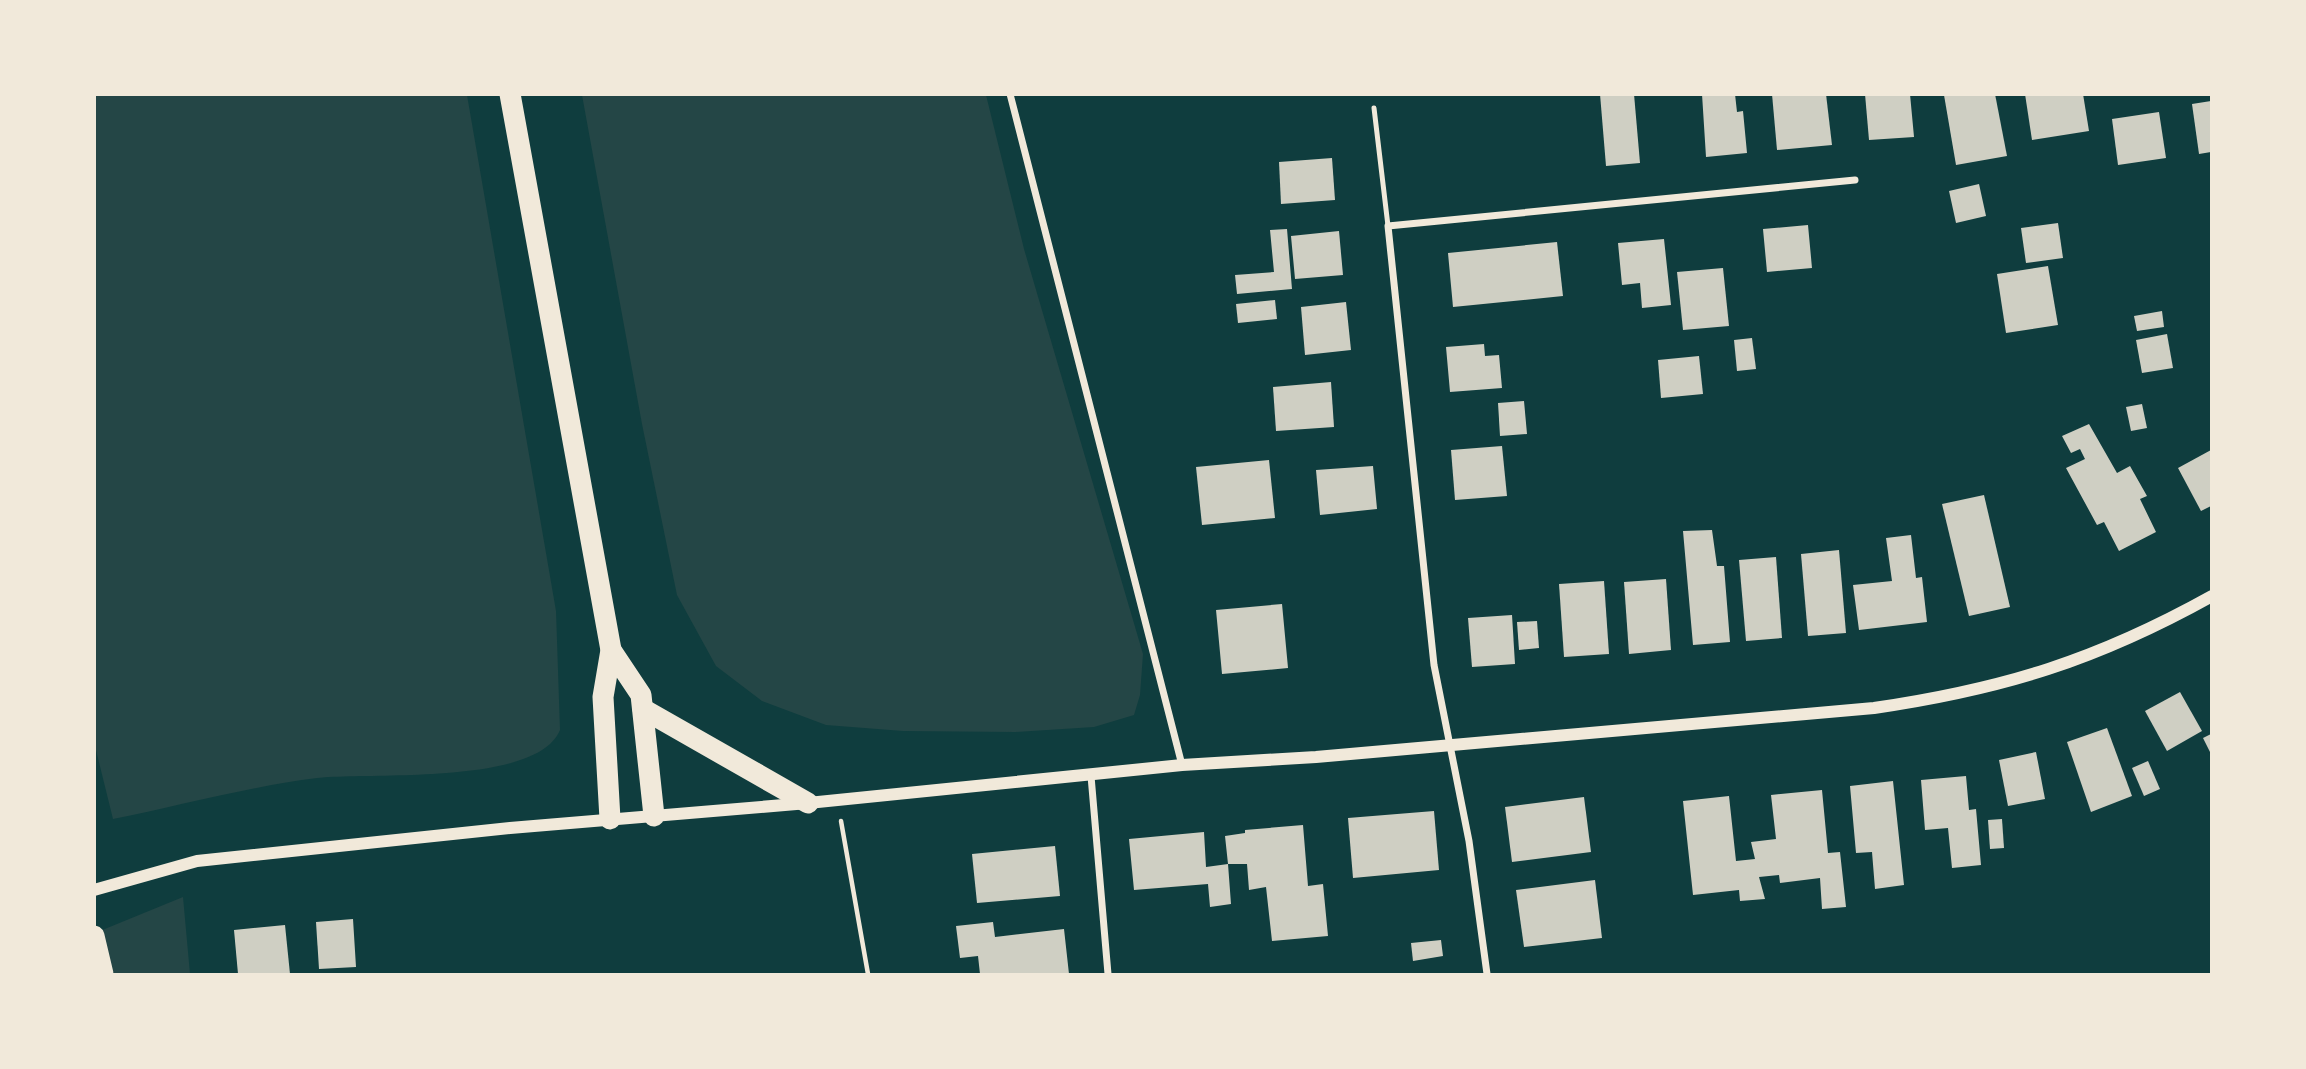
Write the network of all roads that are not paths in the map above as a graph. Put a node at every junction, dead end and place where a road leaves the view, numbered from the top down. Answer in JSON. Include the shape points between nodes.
{"nodes":[{"id":1,"x":510,"y":94,"type":"edge"},
{"id":2,"x":1010,"y":94,"type":"edge"},
{"id":3,"x":1374,"y":108,"type":"dead end"},
{"id":4,"x":1855,"y":180,"type":"dead end"},
{"id":5,"x":1388,"y":226,"type":"junction"},
{"id":6,"x":2211,"y":596,"type":"edge"},
{"id":7,"x":611,"y":650,"type":"junction"},
{"id":8,"x":643,"y":709,"type":"junction"},
{"id":9,"x":1451,"y":745,"type":"junction"},
{"id":10,"x":1182,"y":765,"type":"junction"},
{"id":11,"x":1091,"y":776,"type":"junction"},
{"id":12,"x":808,"y":803,"type":"junction"},
{"id":13,"x":654,"y":816,"type":"junction"},
{"id":14,"x":610,"y":819,"type":"junction"},
{"id":15,"x":94,"y":890,"type":"edge"},
{"id":16,"x":94,"y":936,"type":"edge"},
{"id":17,"x":103,"y":975,"type":"edge"},
{"id":18,"x":1108,"y":975,"type":"edge"},
{"id":19,"x":1487,"y":975,"type":"edge"}],
"edges":[{"from":1,"to":7,"type":"highway"},
{"from":2,"to":10,"type":"street"},
{"from":3,"to":5,"type":"lane"},
{"from":4,"to":5,"type":"street"},
{"from":5,"to":9,"type":"street","via":[[1423,580]]},
{"from":6,"to":9,"type":"street","via":[[2097,653],[2049,671],[1938,699]]},
{"from":7,"to":8,"type":"highway","via":[[641,695]]},
{"from":7,"to":14,"type":"highway","via":[[603,698]]},
{"from":8,"to":12,"type":"highway"},
{"from":8,"to":13,"type":"highway"},
{"from":9,"to":10,"type":"street"},
{"from":9,"to":19,"type":"street"},
{"from":10,"to":11,"type":"street"},
{"from":11,"to":12,"type":"street"},
{"from":11,"to":18,"type":"street"},
{"from":12,"to":13,"type":"street"},
{"from":13,"to":14,"type":"street"},
{"from":14,"to":15,"type":"street","via":[[197,861]]},
{"from":16,"to":17,"type":"highway"}]}
